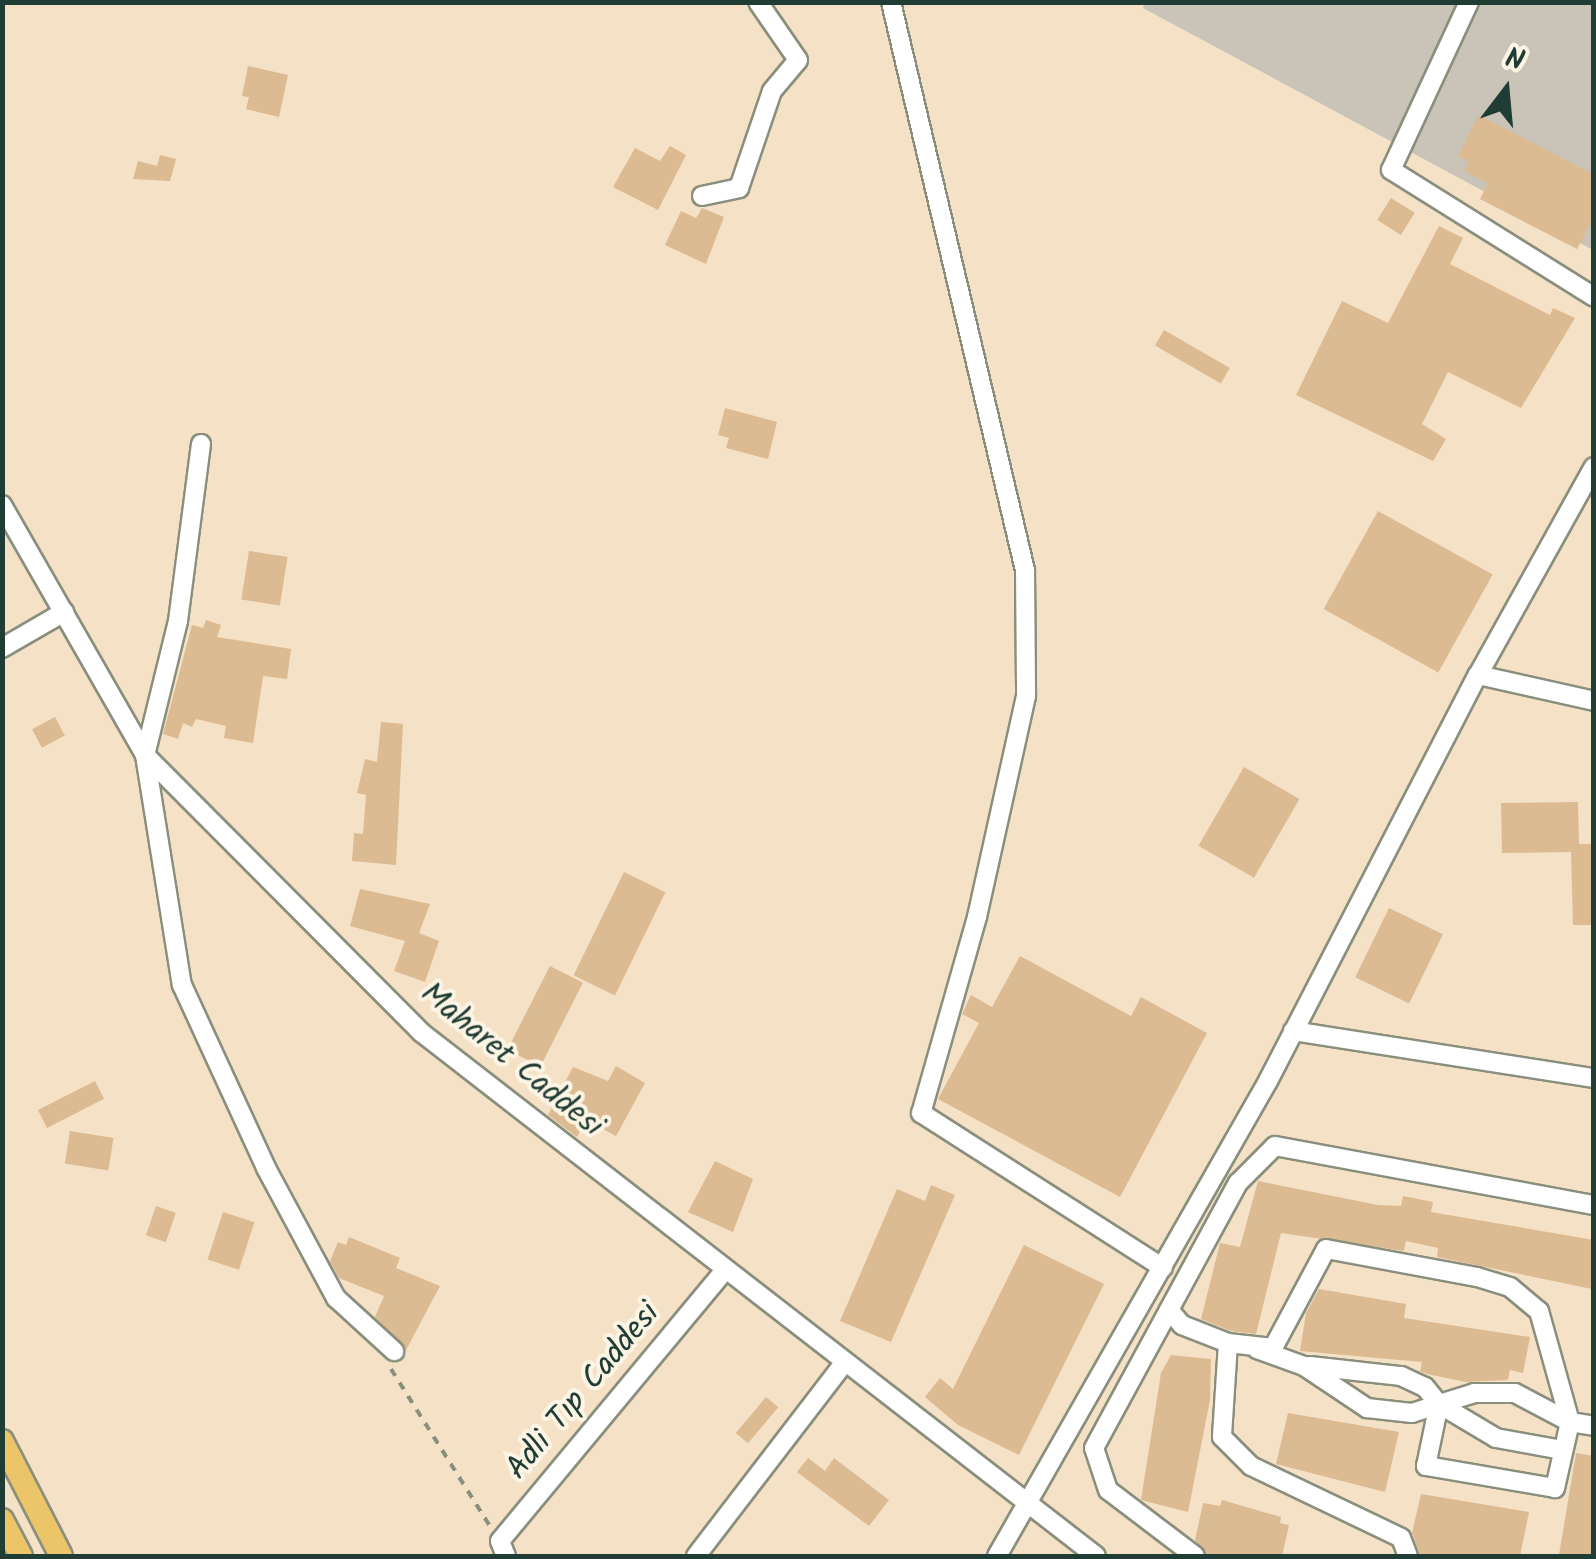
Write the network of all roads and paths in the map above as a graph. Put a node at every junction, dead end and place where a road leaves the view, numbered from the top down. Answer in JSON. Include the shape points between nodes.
{"nodes":[{"id":1,"x":758,"y":2,"type":"edge"},
{"id":2,"x":891,"y":2,"type":"edge"},
{"id":3,"x":1469,"y":2,"type":"edge"},
{"id":4,"x":702,"y":196,"type":"dead end"},
{"id":5,"x":1594,"y":297,"type":"edge"},
{"id":6,"x":201,"y":444,"type":"dead end"},
{"id":7,"x":1594,"y":467,"type":"edge"},
{"id":8,"x":2,"y":505,"type":"edge"},
{"id":9,"x":64,"y":612,"type":"junction"},
{"id":10,"x":2,"y":648,"type":"edge"},
{"id":11,"x":1478,"y":675,"type":"junction"},
{"id":12,"x":1594,"y":701,"type":"edge"},
{"id":13,"x":146,"y":755,"type":"junction"},
{"id":14,"x":1293,"y":1031,"type":"junction"},
{"id":15,"x":1594,"y":1078,"type":"edge"},
{"id":16,"x":1594,"y":1205,"type":"edge"},
{"id":17,"x":1163,"y":1268,"type":"junction"},
{"id":18,"x":725,"y":1270,"type":"junction"},
{"id":19,"x":1169,"y":1310,"type":"junction"},
{"id":20,"x":1228,"y":1343,"type":"junction"},
{"id":21,"x":1257,"y":1348,"type":"junction"},
{"id":22,"x":387,"y":1353,"type":"joint"},
{"id":23,"x":844,"y":1363,"type":"junction"},
{"id":24,"x":1304,"y":1366,"type":"junction"},
{"id":25,"x":1438,"y":1404,"type":"junction"},
{"id":26,"x":1570,"y":1422,"type":"junction"},
{"id":27,"x":1594,"y":1426,"type":"edge"},
{"id":28,"x":2,"y":1441,"type":"edge"},
{"id":29,"x":1563,"y":1450,"type":"junction"},
{"id":30,"x":1029,"y":1507,"type":"junction"},
{"id":31,"x":2,"y":1520,"type":"edge"},
{"id":32,"x":503,"y":1549,"type":"edge"},
{"id":33,"x":22,"y":1556,"type":"edge"},
{"id":34,"x":62,"y":1556,"type":"edge"},
{"id":35,"x":696,"y":1556,"type":"edge"},
{"id":36,"x":997,"y":1556,"type":"edge"},
{"id":37,"x":1096,"y":1556,"type":"edge"},
{"id":38,"x":1195,"y":1556,"type":"edge"},
{"id":39,"x":1408,"y":1556,"type":"edge"}],
"edges":[{"from":1,"to":4,"type":"street","via":[[798,60],[772,91],[738,188]]},
{"from":2,"to":17,"type":"street","via":[[1025,570],[1026,696],[976,917],[920,1112]]},
{"from":3,"to":5,"type":"street","via":[[1391,170]]},
{"from":6,"to":13,"type":"street","via":[[178,621]]},
{"from":7,"to":11,"type":"street"},
{"from":8,"to":9,"type":"street","name":"Maharet Caddesi"},
{"from":9,"to":10,"type":"street"},
{"from":9,"to":13,"type":"street","name":"Maharet Caddesi"},
{"from":11,"to":12,"type":"street"},
{"from":11,"to":14,"type":"street"},
{"from":13,"to":18,"type":"street","name":"Maharet Caddesi","via":[[422,1033]]},
{"from":13,"to":22,"type":"street","via":[[182,985],[266,1168],[336,1298]]},
{"from":14,"to":15,"type":"street"},
{"from":14,"to":17,"type":"street"},
{"from":16,"to":19,"type":"street","via":[[1275,1146],[1238,1183]]},
{"from":17,"to":30,"type":"street"},
{"from":18,"to":23,"type":"street","name":"Maharet Caddesi"},
{"from":18,"to":32,"type":"street","name":"Adli Tıp Caddesi"},
{"from":19,"to":20,"type":"street","via":[[1182,1325]]},
{"from":19,"to":38,"type":"street","via":[[1094,1448],[1108,1490]]},
{"from":20,"to":21,"type":"street"},
{"from":20,"to":39,"type":"street","via":[[1222,1437],[1252,1466],[1400,1538]]},
{"from":21,"to":24,"type":"street"},
{"from":21,"to":26,"type":"street","via":[[1274,1348],[1326,1249],[1477,1276],[1510,1287],[1539,1311]]},
{"from":22,"to":32,"type":"path"},
{"from":23,"to":30,"type":"street","name":"Maharet Caddesi"},
{"from":23,"to":35,"type":"street"},
{"from":24,"to":25,"type":"street","via":[[1401,1376],[1426,1387]]},
{"from":24,"to":25,"type":"street","via":[[1367,1408],[1412,1413]]},
{"from":25,"to":26,"type":"street","via":[[1474,1393],[1516,1393]]},
{"from":25,"to":29,"type":"street","via":[[1496,1438]]},
{"from":25,"to":29,"type":"street","via":[[1426,1466],[1555,1488]]},
{"from":26,"to":27,"type":"street"},
{"from":26,"to":29,"type":"street"},
{"from":28,"to":34,"type":"main road"},
{"from":30,"to":36,"type":"street"},
{"from":30,"to":37,"type":"street","name":"Maharet Caddesi"},
{"from":31,"to":33,"type":"main road"}]}
